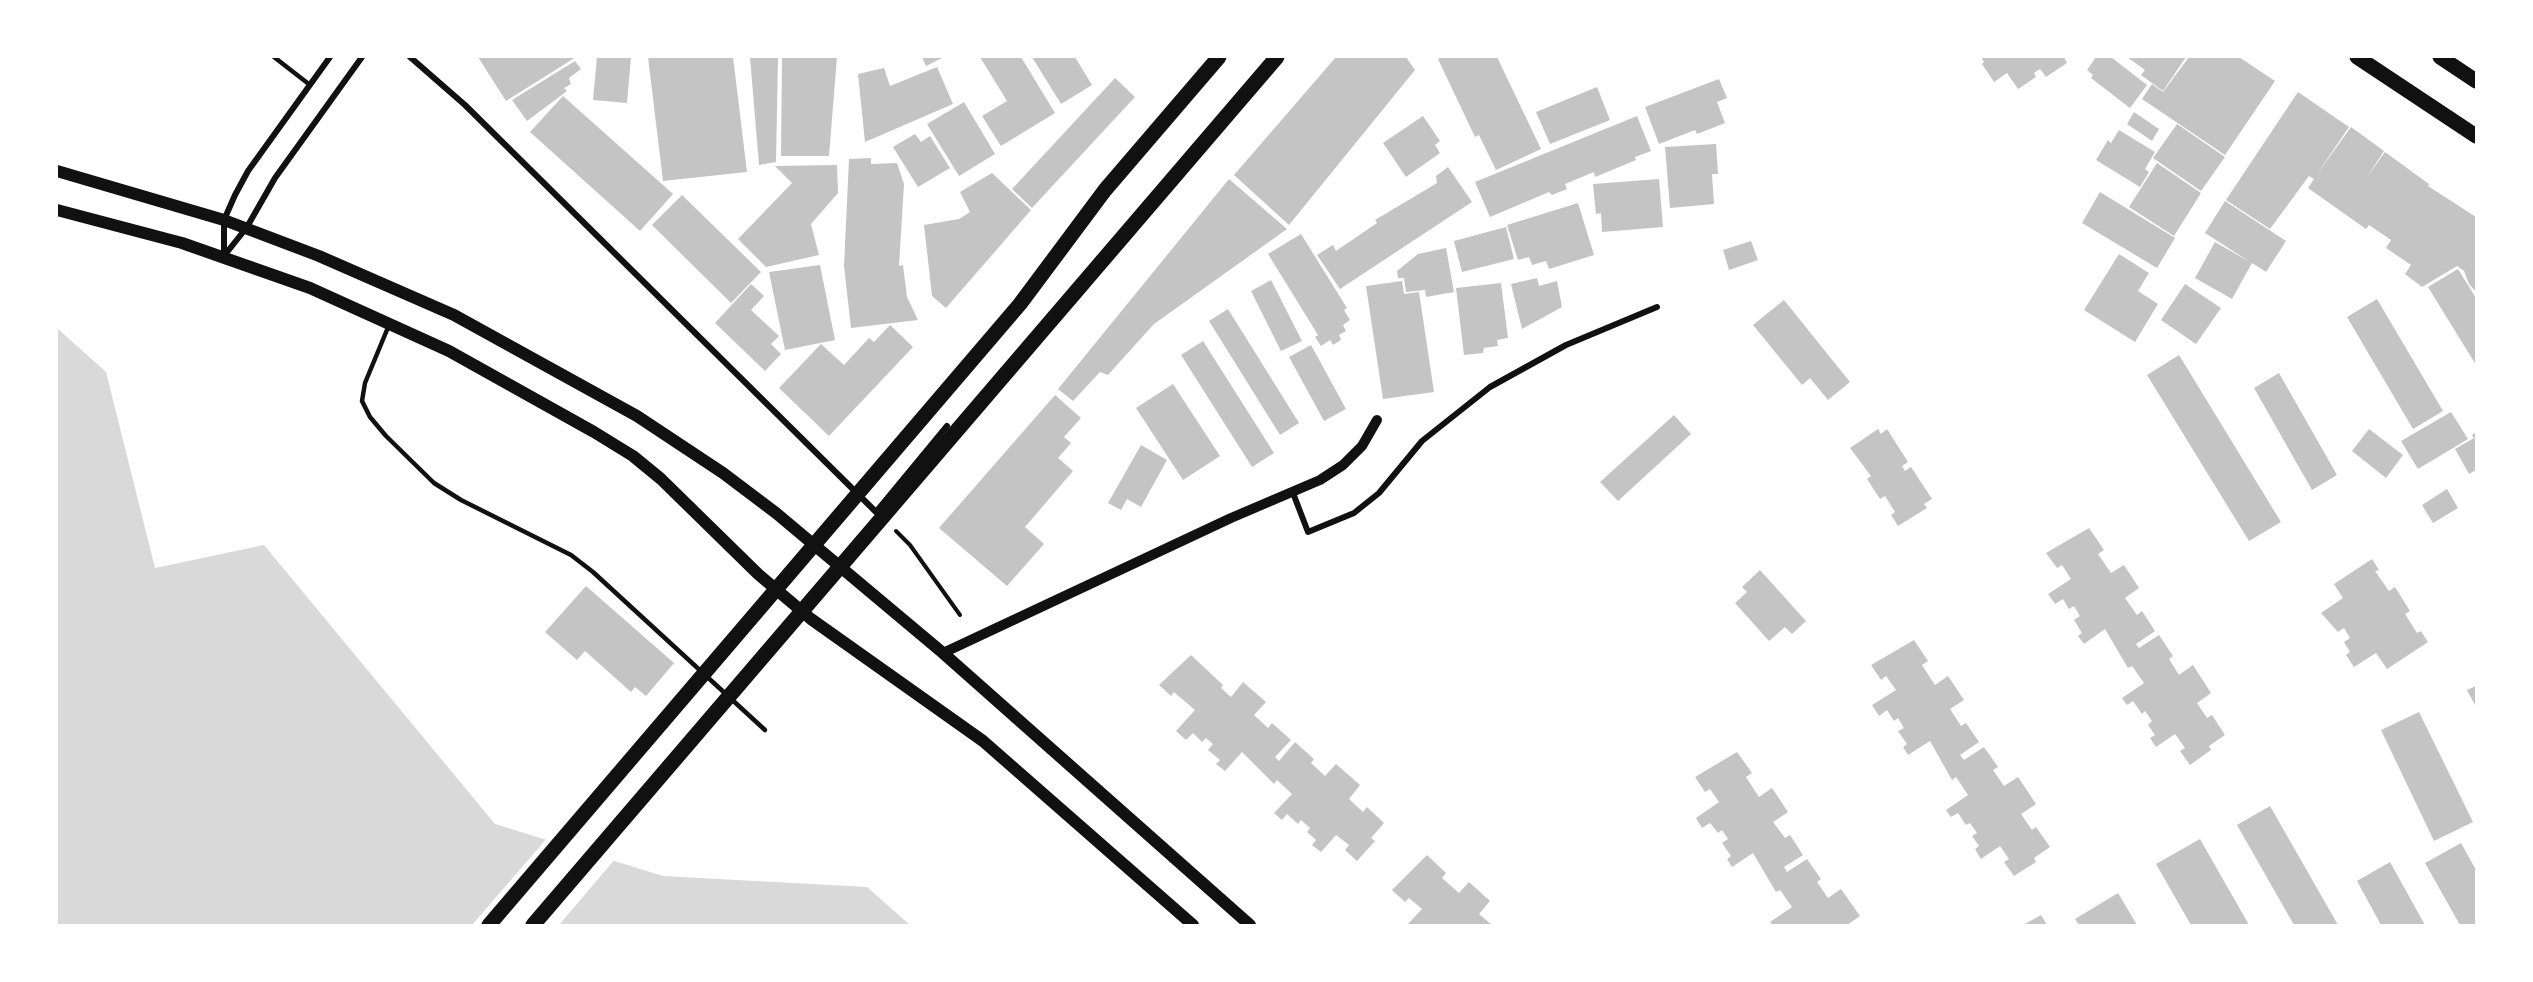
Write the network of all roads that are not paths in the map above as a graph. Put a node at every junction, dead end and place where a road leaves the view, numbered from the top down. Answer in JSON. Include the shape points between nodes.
{"nodes":[{"id":1,"x":274,"y":57,"type":"edge"},
{"id":2,"x":330,"y":57,"type":"edge"},
{"id":3,"x":362,"y":57,"type":"edge"},
{"id":4,"x":410,"y":57,"type":"edge"},
{"id":5,"x":1219,"y":57,"type":"edge"},
{"id":6,"x":1277,"y":57,"type":"edge"},
{"id":7,"x":2357,"y":57,"type":"edge"},
{"id":8,"x":2440,"y":57,"type":"edge"},
{"id":9,"x":2476,"y":81,"type":"edge"},
{"id":10,"x":310,"y":85,"type":"junction"},
{"id":11,"x":2476,"y":136,"type":"edge"},
{"id":12,"x":57,"y":171,"type":"edge"},
{"id":13,"x":57,"y":210,"type":"edge"},
{"id":14,"x":224,"y":220,"type":"junction"},
{"id":15,"x":247,"y":227,"type":"junction"},
{"id":16,"x":224,"y":256,"type":"junction"},
{"id":17,"x":1657,"y":307,"type":"dead end"},
{"id":18,"x":390,"y":323,"type":"junction"},
{"id":19,"x":1377,"y":420,"type":"dead end"},
{"id":20,"x":947,"y":426,"type":"dead end"},
{"id":21,"x":1293,"y":493,"type":"junction"},
{"id":22,"x":943,"y":653,"type":"junction"},
{"id":23,"x":765,"y":730,"type":"dead end"},
{"id":24,"x":489,"y":925,"type":"edge"},
{"id":25,"x":533,"y":925,"type":"edge"},
{"id":26,"x":1193,"y":925,"type":"edge"},
{"id":27,"x":1250,"y":925,"type":"edge"}],
"edges":[{"from":1,"to":10,"type":"lane"},
{"from":2,"to":10,"type":"street"},
{"from":3,"to":15,"type":"street","via":[[275,178]]},
{"from":4,"to":20,"type":"street","via":[[465,105],[876,512]]},
{"from":5,"to":24,"type":"main road","via":[[1105,190],[1020,304]]},
{"from":6,"to":25,"type":"main road"},
{"from":7,"to":11,"type":"main road"},
{"from":8,"to":9,"type":"main road"},
{"from":10,"to":14,"type":"street","via":[[248,171]]},
{"from":12,"to":14,"type":"main road"},
{"from":13,"to":16,"type":"main road"},
{"from":14,"to":15,"type":"main road"},
{"from":14,"to":16,"type":"street"},
{"from":15,"to":16,"type":"street"},
{"from":15,"to":22,"type":"main road","via":[[454,315],[637,416],[776,513]]},
{"from":16,"to":18,"type":"main road"},
{"from":17,"to":21,"type":"street","via":[[1566,345],[1490,387],[1422,441],[1379,493],[1354,513],[1308,532]]},
{"from":18,"to":23,"type":"lane","via":[[365,383],[362,401],[386,436],[434,483],[571,555],[593,572]]},
{"from":18,"to":26,"type":"main road","via":[[532,395],[633,456],[786,598],[983,741]]},
{"from":19,"to":21,"type":"street","via":[[1362,446],[1343,465]]},
{"from":21,"to":22,"type":"street"},
{"from":22,"to":27,"type":"main road"}]}
